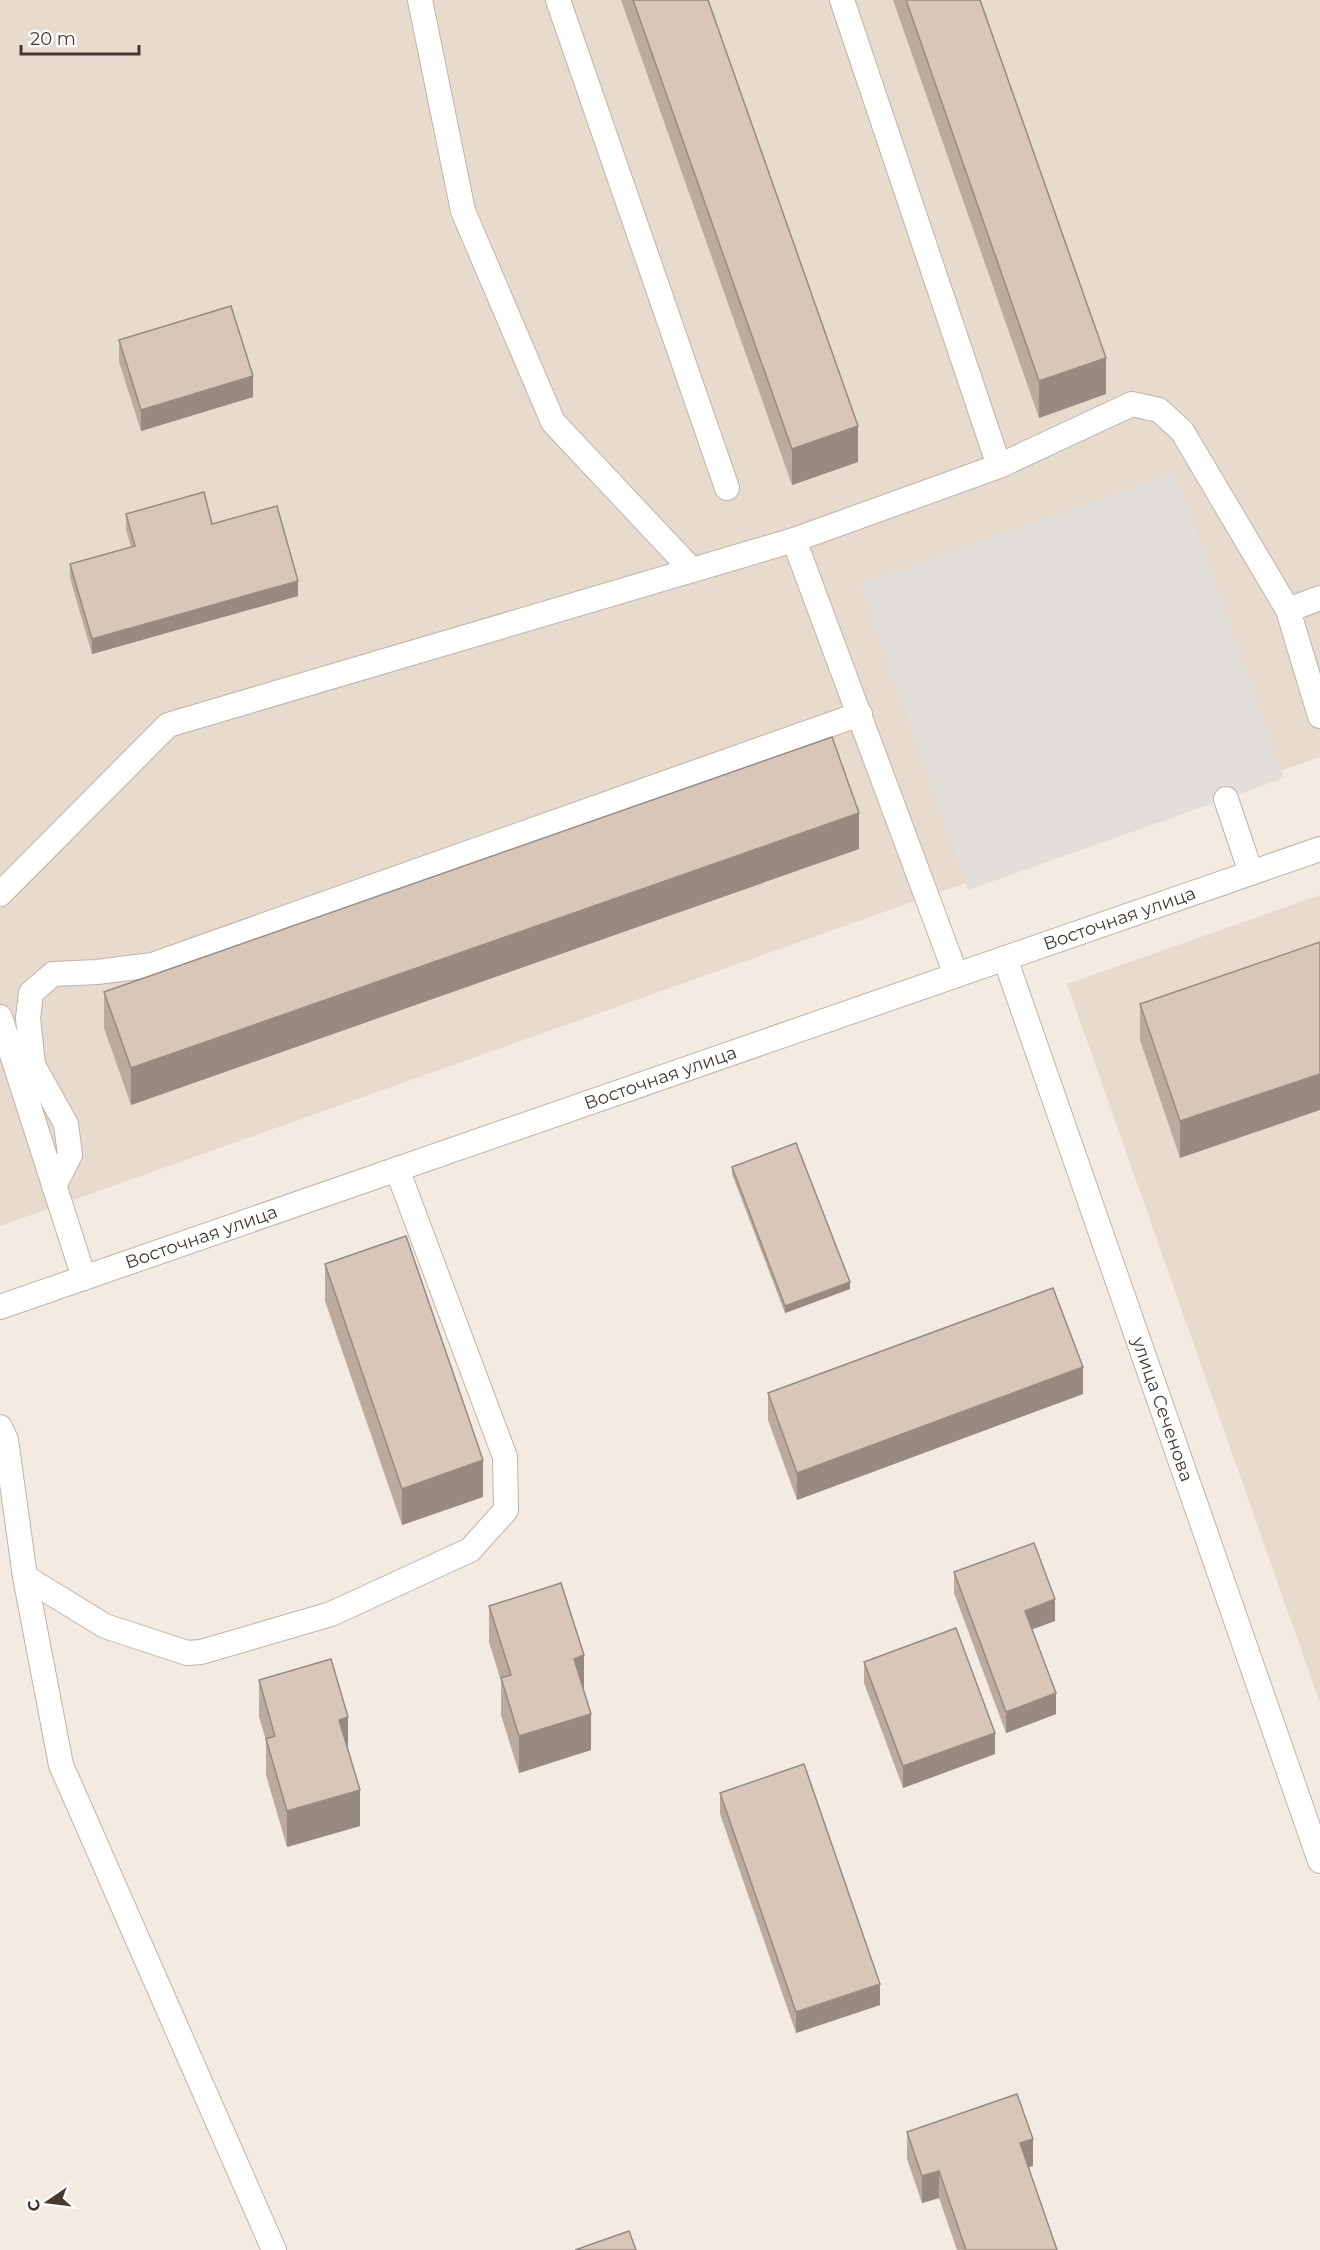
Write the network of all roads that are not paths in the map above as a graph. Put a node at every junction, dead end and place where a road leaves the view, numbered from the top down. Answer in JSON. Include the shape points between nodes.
{"nodes":[{"id":1,"x":420,"y":0,"type":"edge"},
{"id":2,"x":558,"y":0,"type":"edge"},
{"id":3,"x":842,"y":0,"type":"edge"},
{"id":4,"x":999,"y":466,"type":"junction"},
{"id":5,"x":727,"y":489,"type":"dead end"},
{"id":6,"x":794,"y":540,"type":"junction"},
{"id":7,"x":692,"y":570,"type":"junction"},
{"id":8,"x":1320,"y":598,"type":"edge"},
{"id":9,"x":1288,"y":610,"type":"junction"},
{"id":10,"x":860,"y":714,"type":"junction"},
{"id":11,"x":1320,"y":716,"type":"edge"},
{"id":12,"x":1226,"y":799,"type":"dead end"},
{"id":13,"x":1320,"y":849,"type":"edge"},
{"id":14,"x":1251,"y":873,"type":"junction"},
{"id":15,"x":0,"y":894,"type":"edge"},
{"id":16,"x":1005,"y":958,"type":"junction"},
{"id":17,"x":956,"y":975,"type":"junction"},
{"id":18,"x":0,"y":1017,"type":"edge"},
{"id":19,"x":397,"y":1169,"type":"junction"},
{"id":20,"x":54,"y":1186,"type":"junction"},
{"id":21,"x":84,"y":1278,"type":"junction"},
{"id":22,"x":0,"y":1307,"type":"edge"},
{"id":23,"x":0,"y":1427,"type":"edge"},
{"id":24,"x":25,"y":1577,"type":"junction"},
{"id":25,"x":1320,"y":1862,"type":"edge"},
{"id":26,"x":274,"y":2250,"type":"edge"}],
"edges":[{"from":1,"to":7,"type":"lane","via":[[463,211],[553,422]]},
{"from":2,"to":5,"type":"lane"},
{"from":3,"to":4,"type":"lane"},
{"from":4,"to":6,"type":"lane"},
{"from":4,"to":9,"type":"lane","via":[[1132,404],[1159,410],[1182,431]]},
{"from":6,"to":7,"type":"lane"},
{"from":6,"to":10,"type":"lane"},
{"from":7,"to":15,"type":"lane","via":[[168,725]]},
{"from":8,"to":9,"type":"lane"},
{"from":9,"to":11,"type":"lane"},
{"from":10,"to":17,"type":"lane"},
{"from":10,"to":20,"type":"lane","via":[[152,965],[53,974],[31,993],[28,1018],[33,1065],[66,1124],[70,1155]]},
{"from":12,"to":14,"type":"lane"},
{"from":13,"to":14,"type":"lane","name":"Восточная улица"},
{"from":14,"to":16,"type":"lane","name":"Восточная улица"},
{"from":16,"to":17,"type":"lane","name":"Восточная улица"},
{"from":16,"to":25,"type":"lane","name":"улица Сеченова"},
{"from":17,"to":19,"type":"lane","name":"Восточная улица"},
{"from":18,"to":20,"type":"lane"},
{"from":19,"to":21,"type":"lane","name":"Восточная улица"},
{"from":19,"to":24,"type":"lane","via":[[505,1457],[506,1510],[470,1550],[331,1614],[187,1653],[105,1626]]},
{"from":20,"to":21,"type":"lane"},
{"from":21,"to":22,"type":"lane","name":"Восточная улица"},
{"from":23,"to":24,"type":"lane","via":[[6,1440]]},
{"from":24,"to":26,"type":"lane","via":[[61,1765]]}]}
